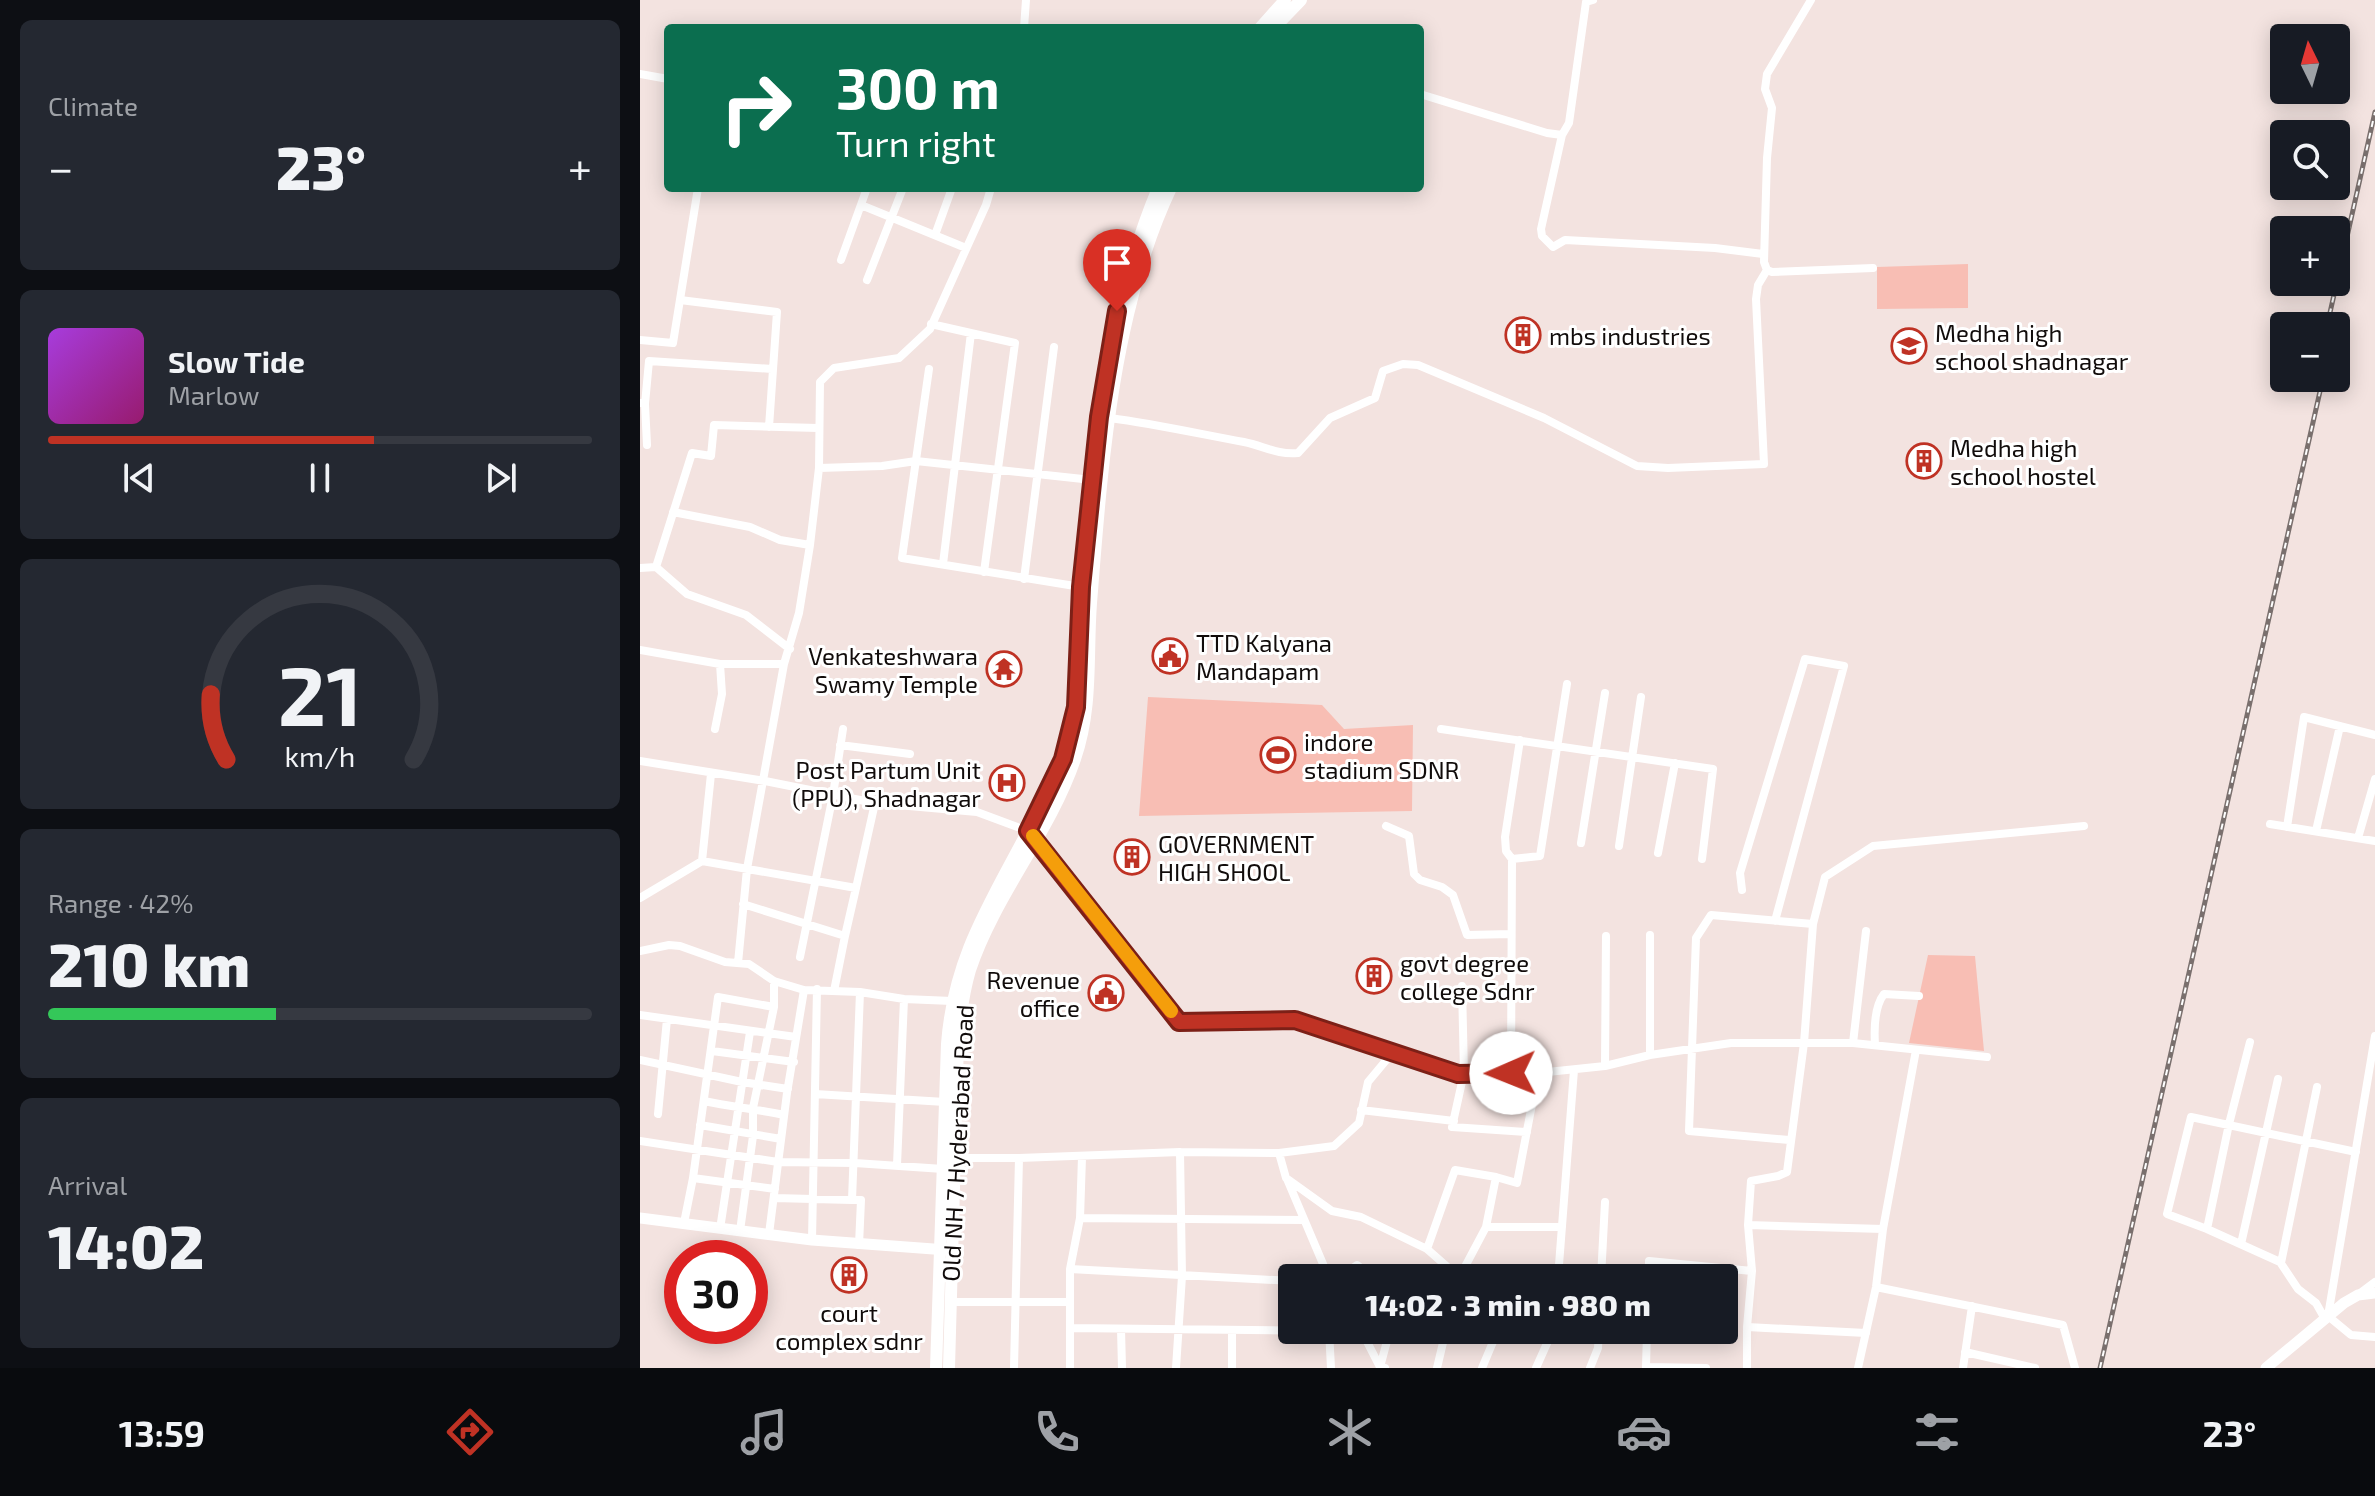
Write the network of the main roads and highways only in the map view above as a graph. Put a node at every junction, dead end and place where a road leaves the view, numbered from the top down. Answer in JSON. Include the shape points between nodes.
{"nodes":[{"id":1,"x":1285,"y":0,"type":"edge"},
{"id":2,"x":1301,"y":0,"type":"edge"},
{"id":3,"x":1264,"y":24,"type":"edge"},
{"id":4,"x":1278,"y":24,"type":"edge"},
{"id":5,"x":1163,"y":192,"type":"edge"},
{"id":6,"x":1163,"y":192,"type":"edge"},
{"id":7,"x":1033,"y":835,"type":"junction"},
{"id":8,"x":640,"y":1218,"type":"edge"},
{"id":9,"x":946,"y":1250,"type":"junction"},
{"id":10,"x":2375,"y":1293,"type":"edge"},
{"id":11,"x":936,"y":1368,"type":"edge"},
{"id":12,"x":949,"y":1368,"type":"edge"},
{"id":13,"x":2266,"y":1368,"type":"edge"}],
"edges":[{"from":1,"to":3,"type":"main road"},
{"from":2,"to":4,"type":"main road"},
{"from":5,"to":7,"type":"main road","name":"Old NH 7 Hyderabad Road","via":[[1132,298],[1110,418],[1092,593],[1087,715],[1065,786]]},
{"from":6,"to":7,"type":"main road","name":"Old NH 7 Hyderabad Road","via":[[1122,292],[1106,370],[1081,587],[1076,707],[1063,759]]},
{"from":7,"to":9,"type":"main road","name":"Old NH 7 Hyderabad Road","via":[[983,941],[964,996]]},
{"from":7,"to":9,"type":"main road","name":"Old NH 7 Hyderabad Road","via":[[966,951],[952,1001],[943,1169]]},
{"from":8,"to":9,"type":"main road","via":[[859,1245]]},
{"from":9,"to":11,"type":"main road","name":"Old NH 7 Hyderabad Road"},
{"from":9,"to":12,"type":"main road","name":"Old NH 7 Hyderabad Road"},
{"from":10,"to":13,"type":"main road","via":[[2358,1295]]}]}
